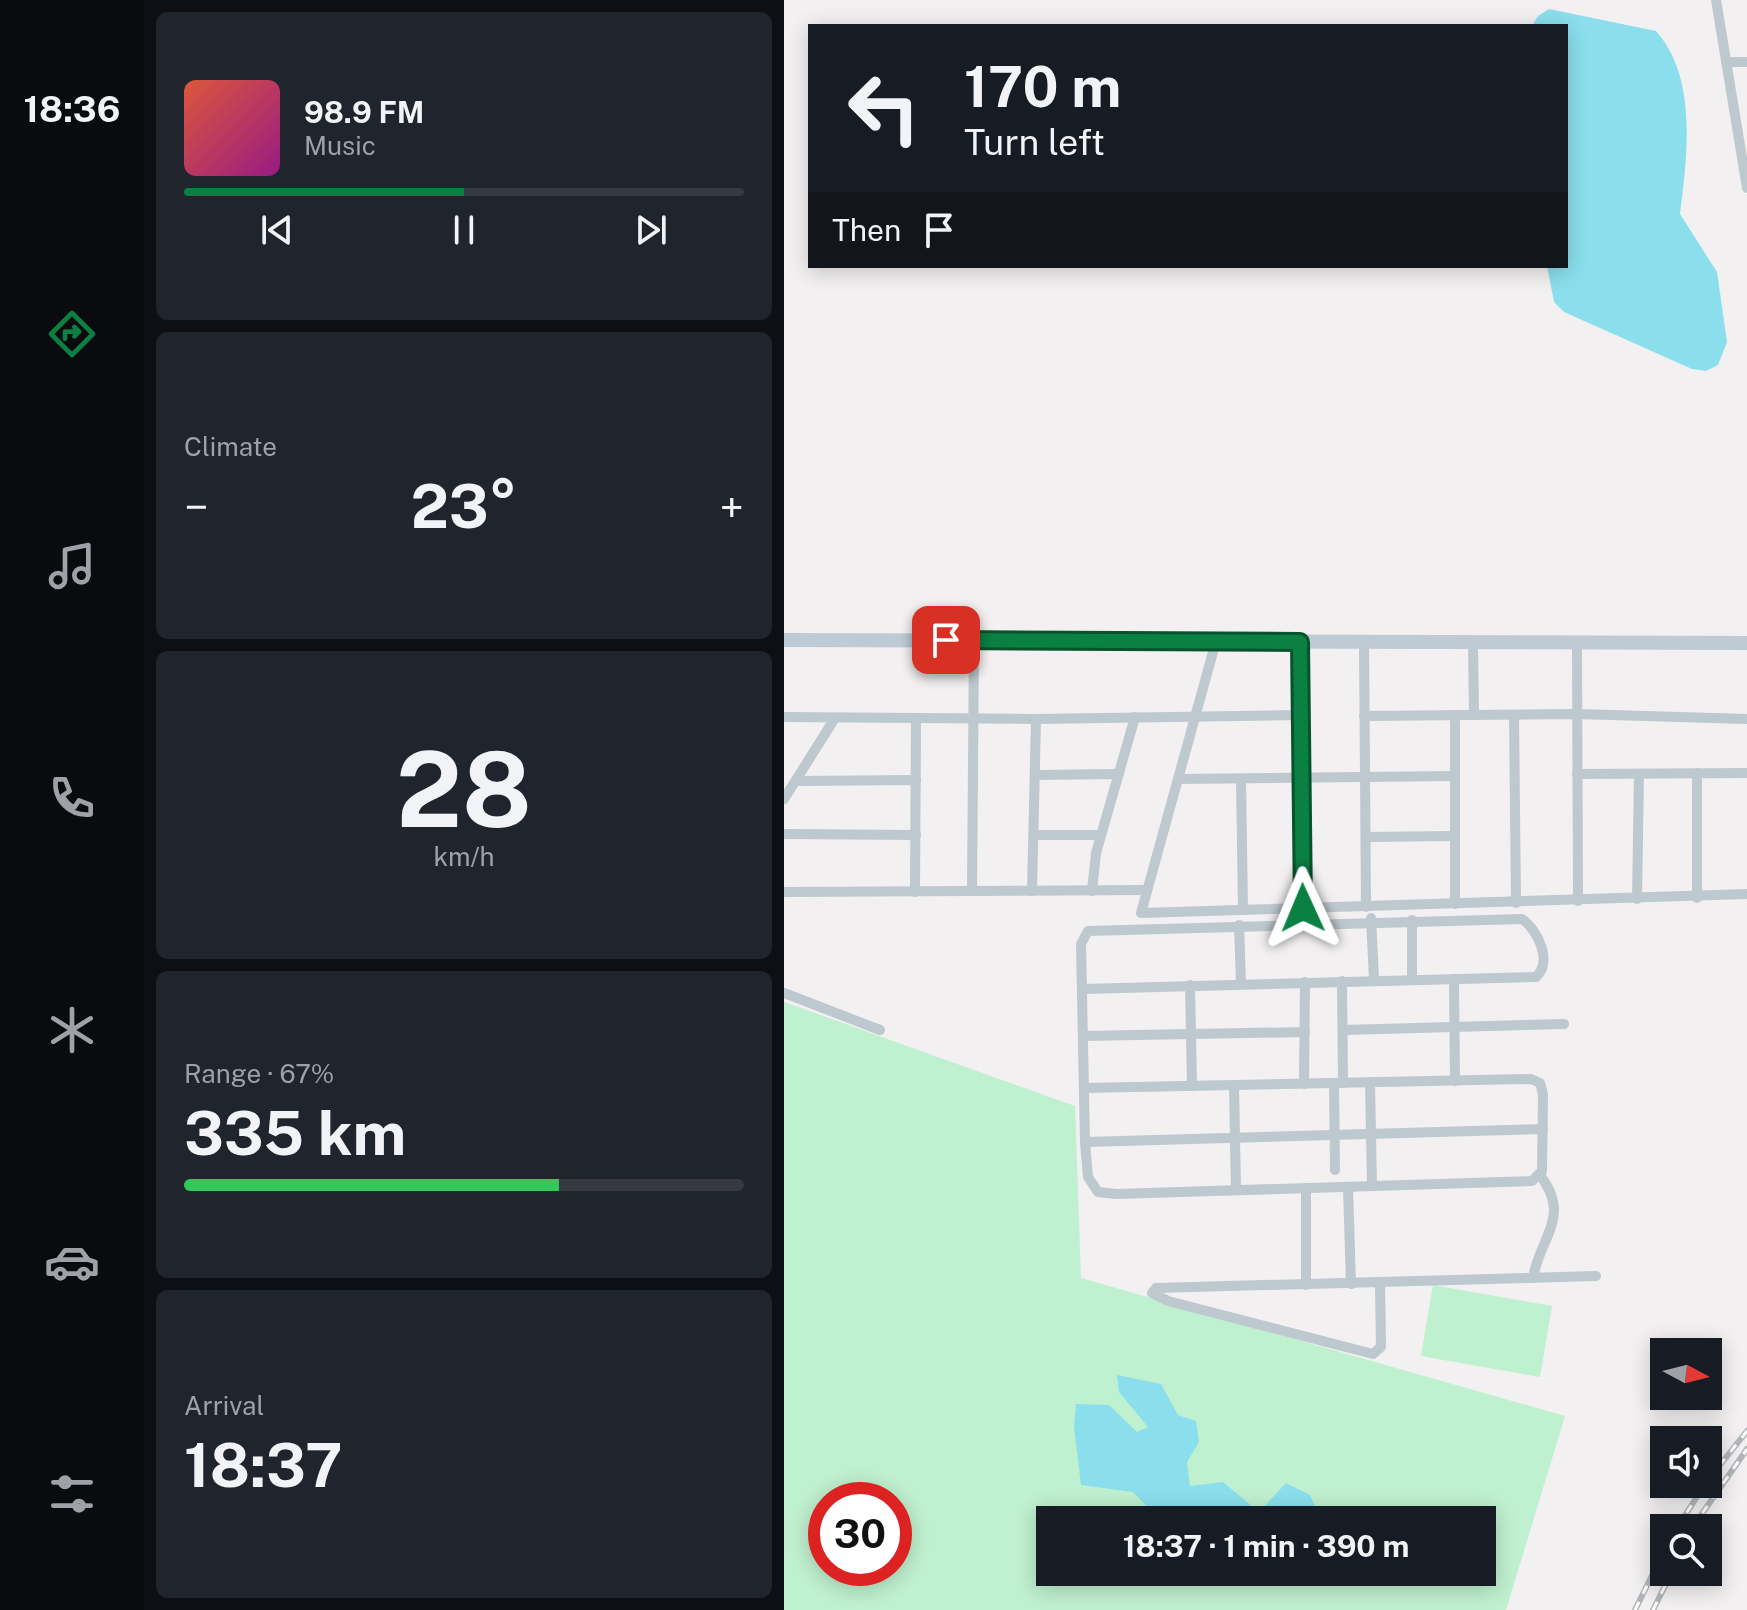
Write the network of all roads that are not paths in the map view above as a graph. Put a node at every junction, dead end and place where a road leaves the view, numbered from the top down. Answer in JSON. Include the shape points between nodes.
{"nodes":[{"id":1,"x":1716,"y":0,"type":"edge"},
{"id":2,"x":1726,"y":62,"type":"junction"},
{"id":3,"x":1747,"y":62,"type":"edge"},
{"id":4,"x":1744,"y":152,"type":"edge"},
{"id":5,"x":1747,"y":188,"type":"edge"},
{"id":6,"x":784,"y":640,"type":"edge"},
{"id":7,"x":974,"y":640,"type":"junction"},
{"id":8,"x":1216,"y":641,"type":"junction"},
{"id":9,"x":1300,"y":642,"type":"junction"},
{"id":10,"x":1364,"y":642,"type":"junction"},
{"id":11,"x":1473,"y":643,"type":"junction"},
{"id":12,"x":1577,"y":643,"type":"junction"},
{"id":13,"x":1747,"y":643,"type":"edge"},
{"id":14,"x":1577,"y":714,"type":"junction"},
{"id":15,"x":1196,"y":715,"type":"junction"},
{"id":16,"x":1300,"y":715,"type":"junction"},
{"id":17,"x":1455,"y":715,"type":"junction"},
{"id":18,"x":1474,"y":715,"type":"junction"},
{"id":19,"x":1514,"y":715,"type":"junction"},
{"id":20,"x":1364,"y":716,"type":"junction"},
{"id":21,"x":784,"y":717,"type":"edge"},
{"id":22,"x":1135,"y":717,"type":"junction"},
{"id":23,"x":835,"y":718,"type":"junction"},
{"id":24,"x":916,"y":718,"type":"junction"},
{"id":25,"x":975,"y":718,"type":"junction"},
{"id":26,"x":1036,"y":719,"type":"junction"},
{"id":27,"x":1747,"y":719,"type":"edge"},
{"id":28,"x":1697,"y":773,"type":"junction"},
{"id":29,"x":1747,"y":773,"type":"edge"},
{"id":30,"x":1119,"y":774,"type":"junction"},
{"id":31,"x":1577,"y":774,"type":"junction"},
{"id":32,"x":1639,"y":774,"type":"junction"},
{"id":33,"x":1035,"y":775,"type":"junction"},
{"id":34,"x":1455,"y":776,"type":"junction"},
{"id":35,"x":1301,"y":777,"type":"junction"},
{"id":36,"x":1365,"y":778,"type":"junction"},
{"id":37,"x":1178,"y":779,"type":"junction"},
{"id":38,"x":1241,"y":779,"type":"junction"},
{"id":39,"x":916,"y":780,"type":"junction"},
{"id":40,"x":796,"y":781,"type":"junction"},
{"id":41,"x":784,"y":799,"type":"edge"},
{"id":42,"x":784,"y":834,"type":"edge"},
{"id":43,"x":916,"y":835,"type":"junction"},
{"id":44,"x":1034,"y":835,"type":"junction"},
{"id":45,"x":1101,"y":835,"type":"junction"},
{"id":46,"x":1455,"y":836,"type":"junction"},
{"id":47,"x":1366,"y":837,"type":"junction"},
{"id":48,"x":1147,"y":890,"type":"junction"},
{"id":49,"x":972,"y":891,"type":"junction"},
{"id":50,"x":1032,"y":891,"type":"junction"},
{"id":51,"x":1092,"y":891,"type":"junction"},
{"id":52,"x":784,"y":892,"type":"edge"},
{"id":53,"x":915,"y":892,"type":"junction"},
{"id":54,"x":1747,"y":894,"type":"edge"},
{"id":55,"x":1697,"y":898,"type":"junction"},
{"id":56,"x":1637,"y":899,"type":"junction"},
{"id":57,"x":1578,"y":901,"type":"junction"},
{"id":58,"x":1516,"y":903,"type":"junction"},
{"id":59,"x":1455,"y":904,"type":"junction"},
{"id":60,"x":1368,"y":906,"type":"junction"},
{"id":61,"x":1303,"y":908,"type":"junction"},
{"id":62,"x":1243,"y":910,"type":"junction"},
{"id":63,"x":1412,"y":920,"type":"junction"},
{"id":64,"x":1371,"y":922,"type":"junction"},
{"id":65,"x":1239,"y":925,"type":"junction"},
{"id":66,"x":1412,"y":978,"type":"junction"},
{"id":67,"x":1454,"y":979,"type":"junction"},
{"id":68,"x":1374,"y":980,"type":"junction"},
{"id":69,"x":1342,"y":981,"type":"junction"},
{"id":70,"x":1305,"y":982,"type":"junction"},
{"id":71,"x":1241,"y":983,"type":"junction"},
{"id":72,"x":1190,"y":985,"type":"junction"},
{"id":73,"x":1083,"y":989,"type":"junction"},
{"id":74,"x":784,"y":993,"type":"edge"},
{"id":75,"x":1564,"y":1024,"type":"dead end"},
{"id":76,"x":1454,"y":1027,"type":"junction"},
{"id":77,"x":880,"y":1030,"type":"dead end"},
{"id":78,"x":1343,"y":1030,"type":"junction"},
{"id":79,"x":1305,"y":1032,"type":"junction"},
{"id":80,"x":1191,"y":1035,"type":"junction"},
{"id":81,"x":1083,"y":1036,"type":"junction"},
{"id":82,"x":1455,"y":1081,"type":"junction"},
{"id":83,"x":1370,"y":1082,"type":"junction"},
{"id":84,"x":1338,"y":1083,"type":"junction"},
{"id":85,"x":1304,"y":1084,"type":"junction"},
{"id":86,"x":1192,"y":1086,"type":"junction"},
{"id":87,"x":1234,"y":1086,"type":"junction"},
{"id":88,"x":1084,"y":1088,"type":"junction"},
{"id":89,"x":1543,"y":1129,"type":"junction"},
{"id":90,"x":1373,"y":1135,"type":"junction"},
{"id":91,"x":1334,"y":1136,"type":"junction"},
{"id":92,"x":1234,"y":1139,"type":"junction"},
{"id":93,"x":1085,"y":1142,"type":"junction"},
{"id":94,"x":1335,"y":1170,"type":"dead end"},
{"id":95,"x":1540,"y":1175,"type":"junction"},
{"id":96,"x":1372,"y":1186,"type":"junction"},
{"id":97,"x":1348,"y":1187,"type":"junction"},
{"id":98,"x":1306,"y":1188,"type":"junction"},
{"id":99,"x":1236,"y":1190,"type":"junction"},
{"id":100,"x":1596,"y":1276,"type":"dead end"},
{"id":101,"x":1533,"y":1278,"type":"junction"},
{"id":102,"x":1380,"y":1283,"type":"junction"},
{"id":103,"x":1351,"y":1284,"type":"junction"},
{"id":104,"x":1306,"y":1285,"type":"junction"}],
"edges":[{"from":1,"to":2,"type":"street"},
{"from":2,"to":3,"type":"street"},
{"from":2,"to":4,"type":"street"},
{"from":4,"to":5,"type":"street"},
{"from":6,"to":7,"type":"street"},
{"from":7,"to":8,"type":"street"},
{"from":7,"to":25,"type":"street"},
{"from":8,"to":9,"type":"street"},
{"from":8,"to":15,"type":"street"},
{"from":9,"to":10,"type":"street"},
{"from":9,"to":16,"type":"street"},
{"from":10,"to":11,"type":"street"},
{"from":10,"to":20,"type":"street"},
{"from":11,"to":12,"type":"street"},
{"from":11,"to":18,"type":"street"},
{"from":12,"to":13,"type":"street"},
{"from":12,"to":14,"type":"street"},
{"from":14,"to":19,"type":"street"},
{"from":14,"to":27,"type":"street"},
{"from":14,"to":31,"type":"street"},
{"from":15,"to":16,"type":"street"},
{"from":15,"to":22,"type":"street"},
{"from":15,"to":37,"type":"street"},
{"from":16,"to":35,"type":"street"},
{"from":17,"to":18,"type":"street"},
{"from":17,"to":20,"type":"street"},
{"from":17,"to":34,"type":"street"},
{"from":18,"to":19,"type":"street"},
{"from":19,"to":58,"type":"street"},
{"from":20,"to":36,"type":"street"},
{"from":21,"to":23,"type":"street"},
{"from":22,"to":26,"type":"street"},
{"from":22,"to":30,"type":"street"},
{"from":23,"to":24,"type":"street"},
{"from":23,"to":40,"type":"street"},
{"from":24,"to":25,"type":"street"},
{"from":24,"to":39,"type":"street"},
{"from":25,"to":26,"type":"street"},
{"from":25,"to":49,"type":"street"},
{"from":26,"to":33,"type":"street"},
{"from":28,"to":29,"type":"street"},
{"from":28,"to":32,"type":"street"},
{"from":28,"to":55,"type":"street"},
{"from":30,"to":33,"type":"street"},
{"from":30,"to":45,"type":"street"},
{"from":31,"to":32,"type":"street"},
{"from":31,"to":57,"type":"street"},
{"from":32,"to":56,"type":"street"},
{"from":33,"to":44,"type":"street"},
{"from":34,"to":36,"type":"street"},
{"from":34,"to":46,"type":"street"},
{"from":35,"to":36,"type":"street"},
{"from":35,"to":38,"type":"street"},
{"from":35,"to":61,"type":"street"},
{"from":36,"to":47,"type":"street"},
{"from":37,"to":38,"type":"street"},
{"from":37,"to":48,"type":"street"},
{"from":38,"to":62,"type":"street"},
{"from":39,"to":40,"type":"street"},
{"from":39,"to":43,"type":"street"},
{"from":40,"to":41,"type":"street"},
{"from":42,"to":43,"type":"street"},
{"from":43,"to":53,"type":"street"},
{"from":44,"to":45,"type":"street"},
{"from":44,"to":50,"type":"street"},
{"from":45,"to":51,"type":"street"},
{"from":46,"to":47,"type":"street"},
{"from":46,"to":59,"type":"street"},
{"from":47,"to":60,"type":"street"},
{"from":48,"to":51,"type":"street"},
{"from":48,"to":62,"type":"street","via":[[1141,913]]},
{"from":49,"to":50,"type":"street"},
{"from":49,"to":53,"type":"street"},
{"from":50,"to":51,"type":"street"},
{"from":52,"to":53,"type":"street"},
{"from":54,"to":55,"type":"street"},
{"from":55,"to":56,"type":"street"},
{"from":56,"to":57,"type":"street"},
{"from":57,"to":58,"type":"street"},
{"from":58,"to":59,"type":"street"},
{"from":59,"to":60,"type":"street"},
{"from":60,"to":61,"type":"street"},
{"from":60,"to":64,"type":"street"},
{"from":61,"to":62,"type":"street"},
{"from":63,"to":64,"type":"street"},
{"from":63,"to":66,"type":"street"},
{"from":63,"to":67,"type":"street","via":[[1515,916],[1539,939],[1543,965],[1536,977]]},
{"from":64,"to":65,"type":"street"},
{"from":64,"to":68,"type":"street"},
{"from":65,"to":71,"type":"street"},
{"from":65,"to":73,"type":"street","via":[[1092,929],[1082,937]]},
{"from":66,"to":67,"type":"street"},
{"from":66,"to":68,"type":"street"},
{"from":67,"to":76,"type":"street"},
{"from":68,"to":69,"type":"street"},
{"from":69,"to":70,"type":"street"},
{"from":69,"to":78,"type":"street"},
{"from":70,"to":71,"type":"street"},
{"from":70,"to":79,"type":"street"},
{"from":71,"to":72,"type":"street"},
{"from":72,"to":73,"type":"street"},
{"from":72,"to":80,"type":"street"},
{"from":73,"to":81,"type":"street"},
{"from":74,"to":77,"type":"street"},
{"from":75,"to":76,"type":"street"},
{"from":76,"to":78,"type":"street"},
{"from":76,"to":82,"type":"street"},
{"from":78,"to":84,"type":"street"},
{"from":79,"to":80,"type":"street"},
{"from":79,"to":85,"type":"street"},
{"from":80,"to":81,"type":"street"},
{"from":80,"to":86,"type":"street"},
{"from":81,"to":88,"type":"street"},
{"from":82,"to":83,"type":"street"},
{"from":82,"to":89,"type":"street","via":[[1536,1080],[1543,1094]]},
{"from":83,"to":84,"type":"street"},
{"from":83,"to":90,"type":"street"},
{"from":84,"to":85,"type":"street"},
{"from":84,"to":91,"type":"street"},
{"from":85,"to":87,"type":"street"},
{"from":86,"to":87,"type":"street"},
{"from":86,"to":88,"type":"street"},
{"from":87,"to":92,"type":"street"},
{"from":88,"to":93,"type":"street"},
{"from":89,"to":90,"type":"street"},
{"from":89,"to":95,"type":"street"},
{"from":90,"to":91,"type":"street"},
{"from":90,"to":96,"type":"street"},
{"from":91,"to":92,"type":"street"},
{"from":91,"to":94,"type":"street"},
{"from":92,"to":93,"type":"street"},
{"from":92,"to":99,"type":"street"},
{"from":93,"to":99,"type":"street","via":[[1088,1177],[1103,1193]]},
{"from":95,"to":96,"type":"street","via":[[1532,1181]]},
{"from":95,"to":101,"type":"street","via":[[1554,1196],[1554,1225]]},
{"from":96,"to":97,"type":"street"},
{"from":97,"to":98,"type":"street"},
{"from":97,"to":103,"type":"street"},
{"from":98,"to":99,"type":"street"},
{"from":98,"to":104,"type":"street"},
{"from":100,"to":101,"type":"street"},
{"from":101,"to":102,"type":"street"},
{"from":102,"to":103,"type":"street"},
{"from":102,"to":104,"type":"street","via":[[1381,1347],[1373,1354],[1152,1293],[1156,1288]]},
{"from":103,"to":104,"type":"street"}]}
